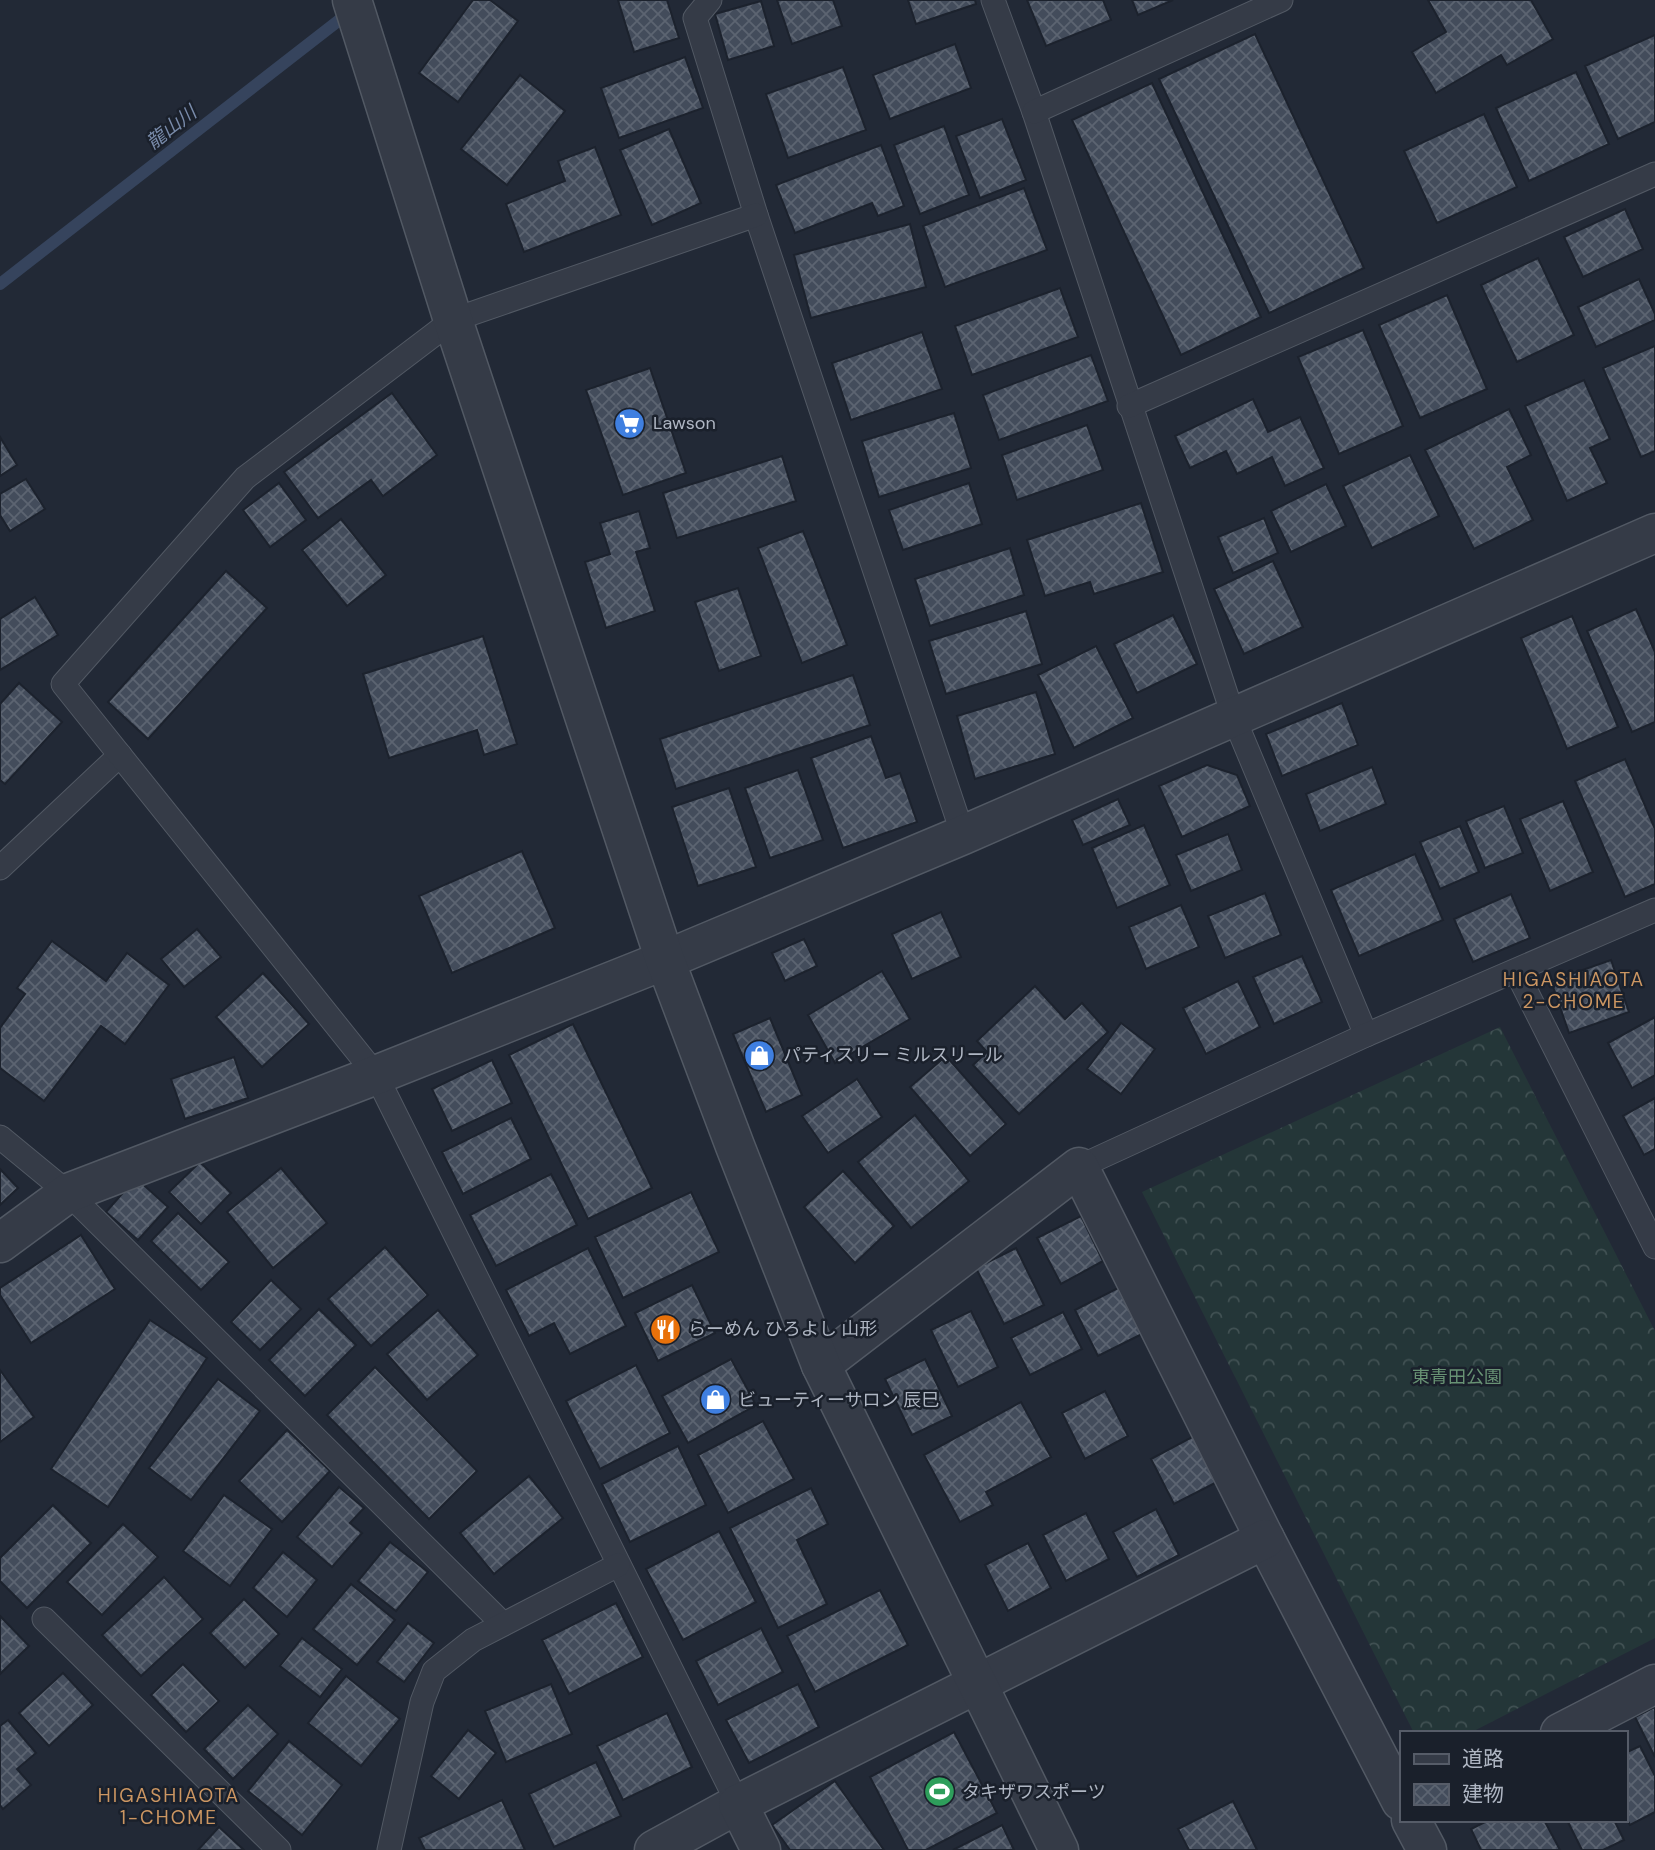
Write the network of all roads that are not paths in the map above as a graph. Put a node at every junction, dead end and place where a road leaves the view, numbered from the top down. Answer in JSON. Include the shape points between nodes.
{"nodes":[{"id":1,"x":352,"y":0,"type":"edge"},
{"id":2,"x":710,"y":0,"type":"edge"},
{"id":3,"x":993,"y":0,"type":"edge"},
{"id":4,"x":1281,"y":0,"type":"edge"},
{"id":5,"x":1034,"y":112,"type":"junction"},
{"id":6,"x":1655,"y":174,"type":"edge"},
{"id":7,"x":756,"y":215,"type":"junction"},
{"id":8,"x":453,"y":320,"type":"junction"},
{"id":9,"x":1129,"y":407,"type":"junction"},
{"id":10,"x":1655,"y":533,"type":"edge"},
{"id":11,"x":1234,"y":718,"type":"junction"},
{"id":12,"x":120,"y":755,"type":"junction"},
{"id":13,"x":963,"y":835,"type":"junction"},
{"id":14,"x":2,"y":862,"type":"edge"},
{"id":15,"x":1655,"y":910,"type":"edge"},
{"id":16,"x":665,"y":960,"type":"junction"},
{"id":17,"x":1516,"y":971,"type":"junction"},
{"id":18,"x":1366,"y":1035,"type":"junction"},
{"id":19,"x":376,"y":1075,"type":"junction"},
{"id":20,"x":0,"y":1137,"type":"edge"},
{"id":21,"x":1079,"y":1167,"type":"junction"},
{"id":22,"x":68,"y":1193,"type":"junction"},
{"id":23,"x":0,"y":1243,"type":"edge"},
{"id":24,"x":1655,"y":1247,"type":"edge"},
{"id":25,"x":821,"y":1365,"type":"junction"},
{"id":26,"x":1265,"y":1539,"type":"junction"},
{"id":27,"x":618,"y":1565,"type":"junction"},
{"id":28,"x":44,"y":1619,"type":"dead end"},
{"id":29,"x":503,"y":1624,"type":"junction"},
{"id":30,"x":976,"y":1684,"type":"junction"},
{"id":31,"x":1655,"y":1684,"type":"edge"},
{"id":32,"x":1564,"y":1731,"type":"edge"},
{"id":33,"x":1400,"y":1799,"type":"edge"},
{"id":34,"x":738,"y":1804,"type":"junction"},
{"id":35,"x":1412,"y":1822,"type":"edge"},
{"id":36,"x":279,"y":1850,"type":"edge"},
{"id":37,"x":389,"y":1850,"type":"edge"},
{"id":38,"x":654,"y":1850,"type":"edge"},
{"id":39,"x":761,"y":1850,"type":"edge"},
{"id":40,"x":1059,"y":1850,"type":"edge"},
{"id":41,"x":1427,"y":1850,"type":"edge"}],
"edges":[{"from":1,"to":8,"type":"street"},
{"from":2,"to":7,"type":"lane","via":[[695,18]]},
{"from":3,"to":5,"type":"lane"},
{"from":4,"to":5,"type":"lane"},
{"from":5,"to":9,"type":"lane"},
{"from":6,"to":9,"type":"lane"},
{"from":7,"to":8,"type":"lane"},
{"from":7,"to":13,"type":"lane"},
{"from":8,"to":12,"type":"lane","via":[[245,478],[63,684]]},
{"from":8,"to":16,"type":"street"},
{"from":9,"to":11,"type":"lane"},
{"from":10,"to":11,"type":"street"},
{"from":11,"to":13,"type":"street"},
{"from":11,"to":18,"type":"lane"},
{"from":12,"to":14,"type":"lane"},
{"from":12,"to":19,"type":"lane"},
{"from":13,"to":16,"type":"street"},
{"from":15,"to":17,"type":"lane"},
{"from":16,"to":19,"type":"street"},
{"from":16,"to":25,"type":"street"},
{"from":17,"to":18,"type":"lane"},
{"from":17,"to":24,"type":"lane"},
{"from":18,"to":21,"type":"lane"},
{"from":19,"to":22,"type":"street"},
{"from":19,"to":27,"type":"lane"},
{"from":20,"to":22,"type":"lane"},
{"from":21,"to":25,"type":"street"},
{"from":21,"to":26,"type":"street"},
{"from":22,"to":23,"type":"street"},
{"from":22,"to":29,"type":"lane"},
{"from":25,"to":30,"type":"street"},
{"from":26,"to":30,"type":"street"},
{"from":26,"to":33,"type":"street"},
{"from":27,"to":29,"type":"lane"},
{"from":27,"to":34,"type":"lane"},
{"from":28,"to":36,"type":"lane"},
{"from":29,"to":37,"type":"lane","via":[[473,1640],[434,1671],[422,1702]]},
{"from":30,"to":34,"type":"street"},
{"from":30,"to":40,"type":"street"},
{"from":31,"to":32,"type":"street"},
{"from":34,"to":38,"type":"street"},
{"from":34,"to":39,"type":"street"},
{"from":35,"to":41,"type":"street"}]}
